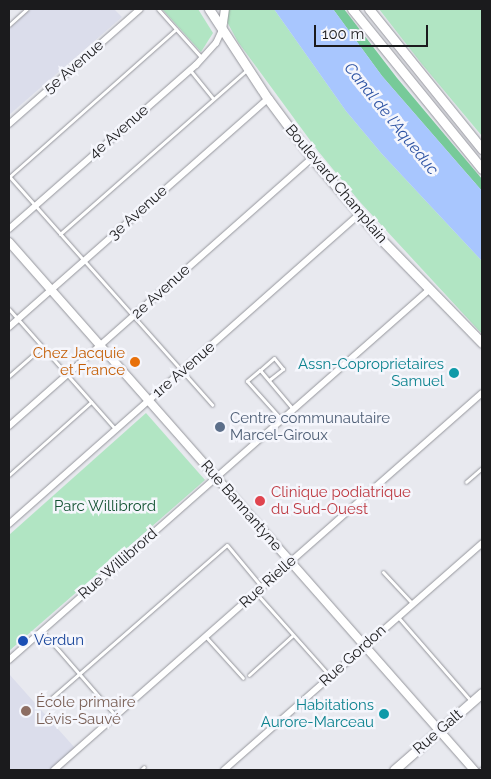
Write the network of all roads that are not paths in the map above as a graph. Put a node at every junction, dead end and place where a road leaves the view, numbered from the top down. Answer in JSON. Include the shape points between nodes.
{"nodes":[{"id":1,"x":27,"y":9,"type":"edge"},
{"id":2,"x":140,"y":9,"type":"edge"},
{"id":3,"x":158,"y":9,"type":"edge"},
{"id":4,"x":209,"y":9,"type":"edge"},
{"id":5,"x":225,"y":9,"type":"edge"},
{"id":6,"x":352,"y":9,"type":"edge"},
{"id":7,"x":369,"y":9,"type":"edge"},
{"id":8,"x":9,"y":25,"type":"edge"},
{"id":9,"x":176,"y":29,"type":"junction"},
{"id":10,"x":222,"y":30,"type":"junction"},
{"id":11,"x":202,"y":58,"type":"junction"},
{"id":12,"x":247,"y":69,"type":"junction"},
{"id":13,"x":190,"y":70,"type":"junction"},
{"id":14,"x":213,"y":98,"type":"junction"},
{"id":15,"x":268,"y":99,"type":"junction"},
{"id":16,"x":9,"y":124,"type":"edge"},
{"id":17,"x":482,"y":149,"type":"edge"},
{"id":18,"x":312,"y":158,"type":"junction"},
{"id":19,"x":482,"y":169,"type":"edge"},
{"id":20,"x":9,"y":176,"type":"edge"},
{"id":21,"x":35,"y":206,"type":"junction"},
{"id":22,"x":360,"y":214,"type":"junction"},
{"id":23,"x":9,"y":229,"type":"edge"},
{"id":24,"x":60,"y":234,"type":"junction"},
{"id":25,"x":9,"y":242,"type":"edge"},
{"id":26,"x":84,"y":261,"type":"junction"},
{"id":27,"x":51,"y":290,"type":"junction"},
{"id":28,"x":429,"y":290,"type":"junction"},
{"id":29,"x":9,"y":309,"type":"edge"},
{"id":30,"x":133,"y":316,"type":"junction"},
{"id":31,"x":18,"y":319,"type":"junction"},
{"id":32,"x":9,"y":327,"type":"edge"},
{"id":33,"x":482,"y":343,"type":"edge"},
{"id":34,"x":100,"y":346,"type":"junction"},
{"id":35,"x":42,"y":347,"type":"junction"},
{"id":36,"x":260,"y":370,"type":"junction"},
{"id":37,"x":182,"y":372,"type":"junction"},
{"id":38,"x":67,"y":375,"type":"junction"},
{"id":39,"x":9,"y":376,"type":"edge"},
{"id":40,"x":269,"y":380,"type":"junction"},
{"id":41,"x":482,"y":393,"type":"edge"},
{"id":42,"x":149,"y":401,"type":"junction"},
{"id":43,"x":91,"y":402,"type":"junction"},
{"id":44,"x":212,"y":405,"type":"dead end"},
{"id":45,"x":294,"y":409,"type":"junction"},
{"id":46,"x":282,"y":420,"type":"junction"},
{"id":47,"x":9,"y":426,"type":"edge"},
{"id":48,"x":116,"y":430,"type":"junction"},
{"id":49,"x":482,"y":468,"type":"edge"},
{"id":50,"x":9,"y":474,"type":"edge"},
{"id":51,"x":216,"y":478,"type":"junction"},
{"id":52,"x":466,"y":482,"type":"dead end"},
{"id":53,"x":9,"y":524,"type":"edge"},
{"id":54,"x":482,"y":542,"type":"edge"},
{"id":55,"x":290,"y":562,"type":"junction"},
{"id":56,"x":383,"y":572,"type":"dead end"},
{"id":57,"x":262,"y":588,"type":"junction"},
{"id":58,"x":256,"y":593,"type":"junction"},
{"id":59,"x":412,"y":604,"type":"junction"},
{"id":60,"x":397,"y":617,"type":"junction"},
{"id":61,"x":42,"y":631,"type":"junction"},
{"id":62,"x":293,"y":635,"type":"junction"},
{"id":63,"x":206,"y":637,"type":"junction"},
{"id":64,"x":364,"y":646,"type":"junction"},
{"id":65,"x":9,"y":660,"type":"edge"},
{"id":66,"x":78,"y":674,"type":"junction"},
{"id":67,"x":249,"y":675,"type":"dead end"},
{"id":68,"x":330,"y":676,"type":"junction"},
{"id":69,"x":243,"y":678,"type":"dead end"},
{"id":70,"x":482,"y":693,"type":"edge"},
{"id":71,"x":48,"y":701,"type":"dead end"},
{"id":72,"x":472,"y":702,"type":"junction"},
{"id":73,"x":116,"y":716,"type":"junction"},
{"id":74,"x":439,"y":730,"type":"junction"},
{"id":75,"x":144,"y":767,"type":"dead end"},
{"id":76,"x":54,"y":770,"type":"edge"},
{"id":77,"x":141,"y":770,"type":"edge"},
{"id":78,"x":224,"y":770,"type":"edge"},
{"id":79,"x":394,"y":770,"type":"edge"},
{"id":80,"x":474,"y":770,"type":"edge"}],
"edges":[{"from":1,"to":8,"type":"lane"},
{"from":2,"to":16,"type":"street","name":"5e Avenue"},
{"from":3,"to":9,"type":"lane"},
{"from":4,"to":10,"type":"main road","name":"Boulevard Champlain"},
{"from":5,"to":10,"type":"street"},
{"from":6,"to":19,"type":"main road"},
{"from":7,"to":17,"type":"main road"},
{"from":9,"to":11,"type":"lane"},
{"from":9,"to":20,"type":"lane"},
{"from":10,"to":11,"type":"street","name":"4e Avenue"},
{"from":10,"to":12,"type":"main road","name":"Boulevard Champlain"},
{"from":11,"to":13,"type":"street","name":"4e Avenue"},
{"from":12,"to":14,"type":"lane"},
{"from":12,"to":15,"type":"main road","name":"Boulevard Champlain"},
{"from":13,"to":14,"type":"lane"},
{"from":13,"to":21,"type":"street","name":"4e Avenue"},
{"from":14,"to":24,"type":"lane"},
{"from":15,"to":18,"type":"main road","name":"Boulevard Champlain"},
{"from":15,"to":26,"type":"street","name":"3e Avenue"},
{"from":18,"to":22,"type":"main road","name":"Boulevard Champlain"},
{"from":18,"to":30,"type":"street","name":"2e Avenue"},
{"from":20,"to":21,"type":"lane"},
{"from":21,"to":23,"type":"street","name":"4e Avenue"},
{"from":21,"to":24,"type":"lane"},
{"from":22,"to":28,"type":"main road","name":"Boulevard Champlain"},
{"from":22,"to":37,"type":"street","name":"1re Avenue"},
{"from":24,"to":26,"type":"lane"},
{"from":25,"to":27,"type":"street","name":"Rue Bannantyne"},
{"from":26,"to":27,"type":"street","name":"3e Avenue"},
{"from":26,"to":30,"type":"lane"},
{"from":27,"to":31,"type":"street","name":"3e Avenue"},
{"from":27,"to":34,"type":"street","name":"Rue Bannantyne"},
{"from":28,"to":33,"type":"main road","name":"Boulevard Champlain"},
{"from":28,"to":45,"type":"street","name":"Rue Willibrord"},
{"from":29,"to":31,"type":"lane"},
{"from":30,"to":34,"type":"street","name":"2e Avenue"},
{"from":30,"to":37,"type":"lane"},
{"from":31,"to":32,"type":"street","name":"3e Avenue"},
{"from":31,"to":35,"type":"lane"},
{"from":34,"to":38,"type":"street","name":"2e Avenue"},
{"from":34,"to":42,"type":"street","name":"Rue Bannantyne"},
{"from":35,"to":38,"type":"lane"},
{"from":35,"to":39,"type":"lane"},
{"from":36,"to":40,"type":"lane"},
{"from":36,"to":40,"type":"lane","via":[[274,358],[283,368]]},
{"from":36,"to":46,"type":"lane","via":[[248,380]]},
{"from":37,"to":42,"type":"street","name":"1re Avenue"},
{"from":37,"to":44,"type":"lane"},
{"from":38,"to":43,"type":"lane"},
{"from":38,"to":47,"type":"street","name":"2e Avenue"},
{"from":40,"to":45,"type":"lane"},
{"from":41,"to":55,"type":"street","name":"Rue Rielle"},
{"from":42,"to":48,"type":"street","name":"1re Avenue"},
{"from":42,"to":51,"type":"street","name":"Rue Bannantyne"},
{"from":43,"to":48,"type":"lane"},
{"from":43,"to":50,"type":"lane"},
{"from":45,"to":46,"type":"street","name":"Rue Willibrord"},
{"from":46,"to":51,"type":"street","name":"Rue Willibrord"},
{"from":48,"to":53,"type":"street","name":"1re Avenue"},
{"from":49,"to":52,"type":"lane"},
{"from":51,"to":55,"type":"street","name":"Rue Bannantyne"},
{"from":51,"to":61,"type":"street","name":"Rue Willibrord"},
{"from":54,"to":59,"type":"street","name":"Rue Gordon"},
{"from":55,"to":57,"type":"street","name":"Rue Rielle"},
{"from":55,"to":64,"type":"street","name":"Rue Bannantyne"},
{"from":56,"to":59,"type":"lane"},
{"from":57,"to":58,"type":"street","name":"Rue Rielle"},
{"from":57,"to":66,"type":"lane","via":[[227,545]]},
{"from":58,"to":62,"type":"lane"},
{"from":58,"to":63,"type":"street","name":"Rue Rielle"},
{"from":59,"to":60,"type":"street","name":"Rue Gordon"},
{"from":60,"to":64,"type":"street","name":"Rue Gordon"},
{"from":60,"to":72,"type":"lane"},
{"from":61,"to":65,"type":"street","name":"Rue Willibrord"},
{"from":61,"to":66,"type":"lane"},
{"from":62,"to":67,"type":"lane"},
{"from":62,"to":68,"type":"lane"},
{"from":63,"to":69,"type":"lane"},
{"from":63,"to":73,"type":"street","name":"Rue Rielle"},
{"from":64,"to":68,"type":"street","name":"Rue Gordon"},
{"from":64,"to":74,"type":"street","name":"Rue Bannantyne"},
{"from":66,"to":71,"type":"lane"},
{"from":66,"to":73,"type":"lane"},
{"from":68,"to":78,"type":"street","name":"Rue Gordon"},
{"from":70,"to":72,"type":"main road","name":"Rue Galt"},
{"from":72,"to":74,"type":"main road","name":"Rue Galt"},
{"from":73,"to":76,"type":"street","name":"Rue Rielle"},
{"from":74,"to":79,"type":"main road","name":"Rue Galt"},
{"from":74,"to":80,"type":"street","name":"Rue Bannantyne"},
{"from":75,"to":77,"type":"lane"}]}
